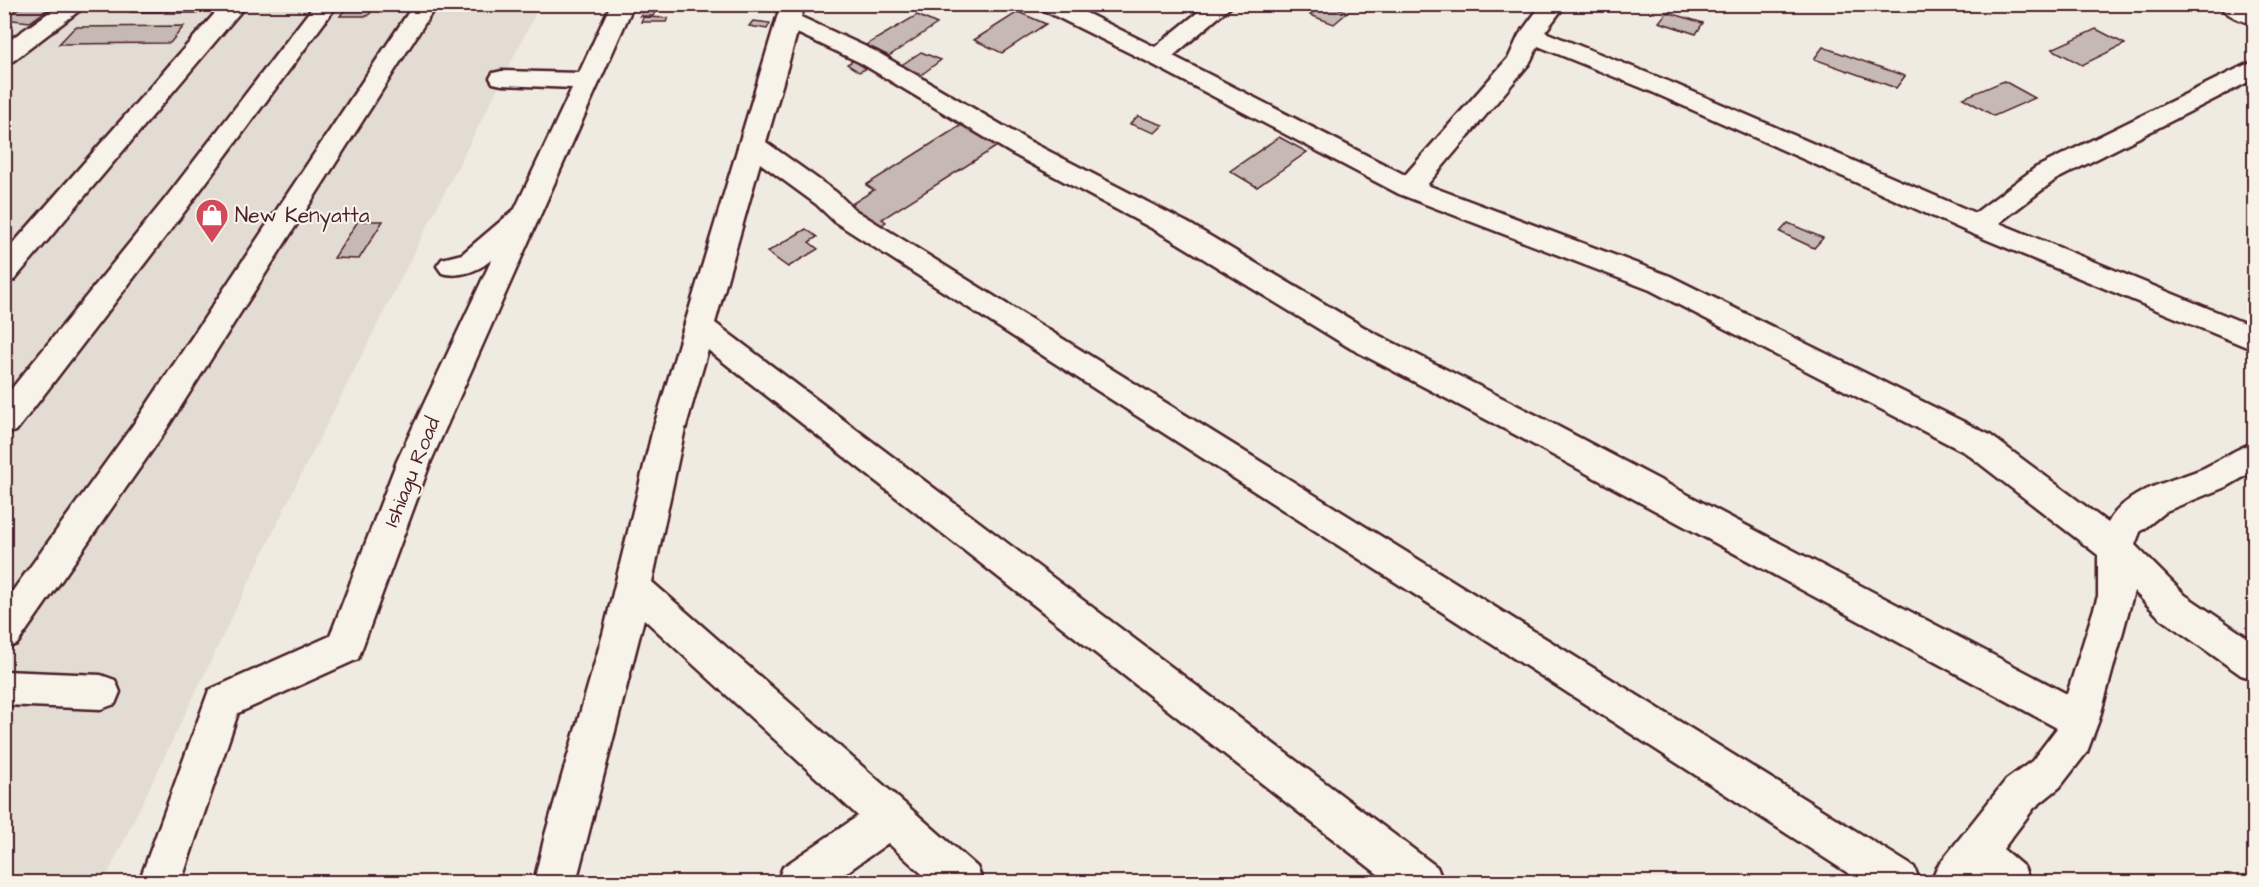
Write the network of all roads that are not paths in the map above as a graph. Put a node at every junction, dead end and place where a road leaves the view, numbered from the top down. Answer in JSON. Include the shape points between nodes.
{"nodes":[{"id":1,"x":77,"y":4,"type":"edge"},
{"id":2,"x":236,"y":4,"type":"edge"},
{"id":3,"x":327,"y":4,"type":"edge"},
{"id":4,"x":426,"y":4,"type":"edge"},
{"id":5,"x":623,"y":4,"type":"edge"},
{"id":6,"x":1049,"y":4,"type":"edge"},
{"id":7,"x":1223,"y":4,"type":"edge"},
{"id":8,"x":1555,"y":4,"type":"edge"},
{"id":9,"x":2229,"y":4,"type":"edge"},
{"id":10,"x":791,"y":12,"type":"edge"},
{"id":11,"x":2254,"y":17,"type":"edge"},
{"id":12,"x":1531,"y":35,"type":"junction"},
{"id":13,"x":4,"y":56,"type":"edge"},
{"id":14,"x":1157,"y":57,"type":"junction"},
{"id":15,"x":2254,"y":70,"type":"edge"},
{"id":16,"x":502,"y":78,"type":"dead end"},
{"id":17,"x":589,"y":81,"type":"junction"},
{"id":18,"x":752,"y":144,"type":"junction"},
{"id":19,"x":1409,"y":188,"type":"junction"},
{"id":20,"x":530,"y":209,"type":"junction"},
{"id":21,"x":1978,"y":225,"type":"junction"},
{"id":22,"x":452,"y":266,"type":"dead end"},
{"id":23,"x":4,"y":273,"type":"edge"},
{"id":24,"x":699,"y":327,"type":"junction"},
{"id":25,"x":2254,"y":339,"type":"edge"},
{"id":26,"x":4,"y":422,"type":"edge"},
{"id":27,"x":2254,"y":456,"type":"edge"},
{"id":28,"x":2116,"y":549,"type":"junction"},
{"id":29,"x":633,"y":587,"type":"junction"},
{"id":30,"x":4,"y":633,"type":"edge"},
{"id":31,"x":2254,"y":663,"type":"edge"},
{"id":32,"x":4,"y":688,"type":"edge"},
{"id":33,"x":101,"y":692,"type":"dead end"},
{"id":34,"x":2079,"y":720,"type":"junction"},
{"id":35,"x":890,"y":818,"type":"junction"},
{"id":36,"x":1963,"y":867,"type":"edge"},
{"id":37,"x":160,"y":882,"type":"edge"},
{"id":38,"x":555,"y":882,"type":"edge"},
{"id":39,"x":798,"y":882,"type":"edge"},
{"id":40,"x":962,"y":882,"type":"edge"},
{"id":41,"x":1422,"y":882,"type":"edge"},
{"id":42,"x":1899,"y":882,"type":"edge"},
{"id":43,"x":2009,"y":882,"type":"edge"}],
"edges":[{"from":1,"to":13,"type":"street"},
{"from":2,"to":23,"type":"street"},
{"from":3,"to":26,"type":"street"},
{"from":4,"to":30,"type":"street","via":[[150,427]]},
{"from":5,"to":17,"type":"street","name":"Ishiagu Road"},
{"from":6,"to":14,"type":"street"},
{"from":7,"to":14,"type":"street"},
{"from":8,"to":12,"type":"street"},
{"from":9,"to":11,"type":"street"},
{"from":10,"to":18,"type":"street"},
{"from":10,"to":34,"type":"street","via":[[1020,147],[1178,230],[1361,340]]},
{"from":12,"to":19,"type":"street","via":[[1520,59]]},
{"from":12,"to":21,"type":"street"},
{"from":14,"to":19,"type":"street"},
{"from":15,"to":21,"type":"street","via":[[2045,174]]},
{"from":16,"to":17,"type":"street"},
{"from":17,"to":20,"type":"street","name":"Ishiagu Road"},
{"from":18,"to":24,"type":"street"},
{"from":18,"to":42,"type":"street","via":[[826,198],[844,216]]},
{"from":19,"to":28,"type":"street","via":[[1660,283],[1978,444]]},
{"from":20,"to":22,"type":"street","via":[[471,261]]},
{"from":20,"to":37,"type":"street","name":"Ishiagu Road","via":[[414,460],[345,647],[223,702]]},
{"from":21,"to":25,"type":"street"},
{"from":24,"to":29,"type":"street","via":[[668,433]]},
{"from":24,"to":41,"type":"street"},
{"from":27,"to":28,"type":"street","via":[[2216,477],[2154,501],[2125,524]]},
{"from":28,"to":31,"type":"street","via":[[2172,606]]},
{"from":28,"to":34,"type":"street","via":[[2116,596]]},
{"from":29,"to":35,"type":"street"},
{"from":29,"to":38,"type":"street"},
{"from":32,"to":33,"type":"street"},
{"from":34,"to":36,"type":"street","via":[[2073,739],[2046,774],[2020,794]]},
{"from":35,"to":39,"type":"street"},
{"from":35,"to":40,"type":"street"},
{"from":36,"to":43,"type":"street"}]}
